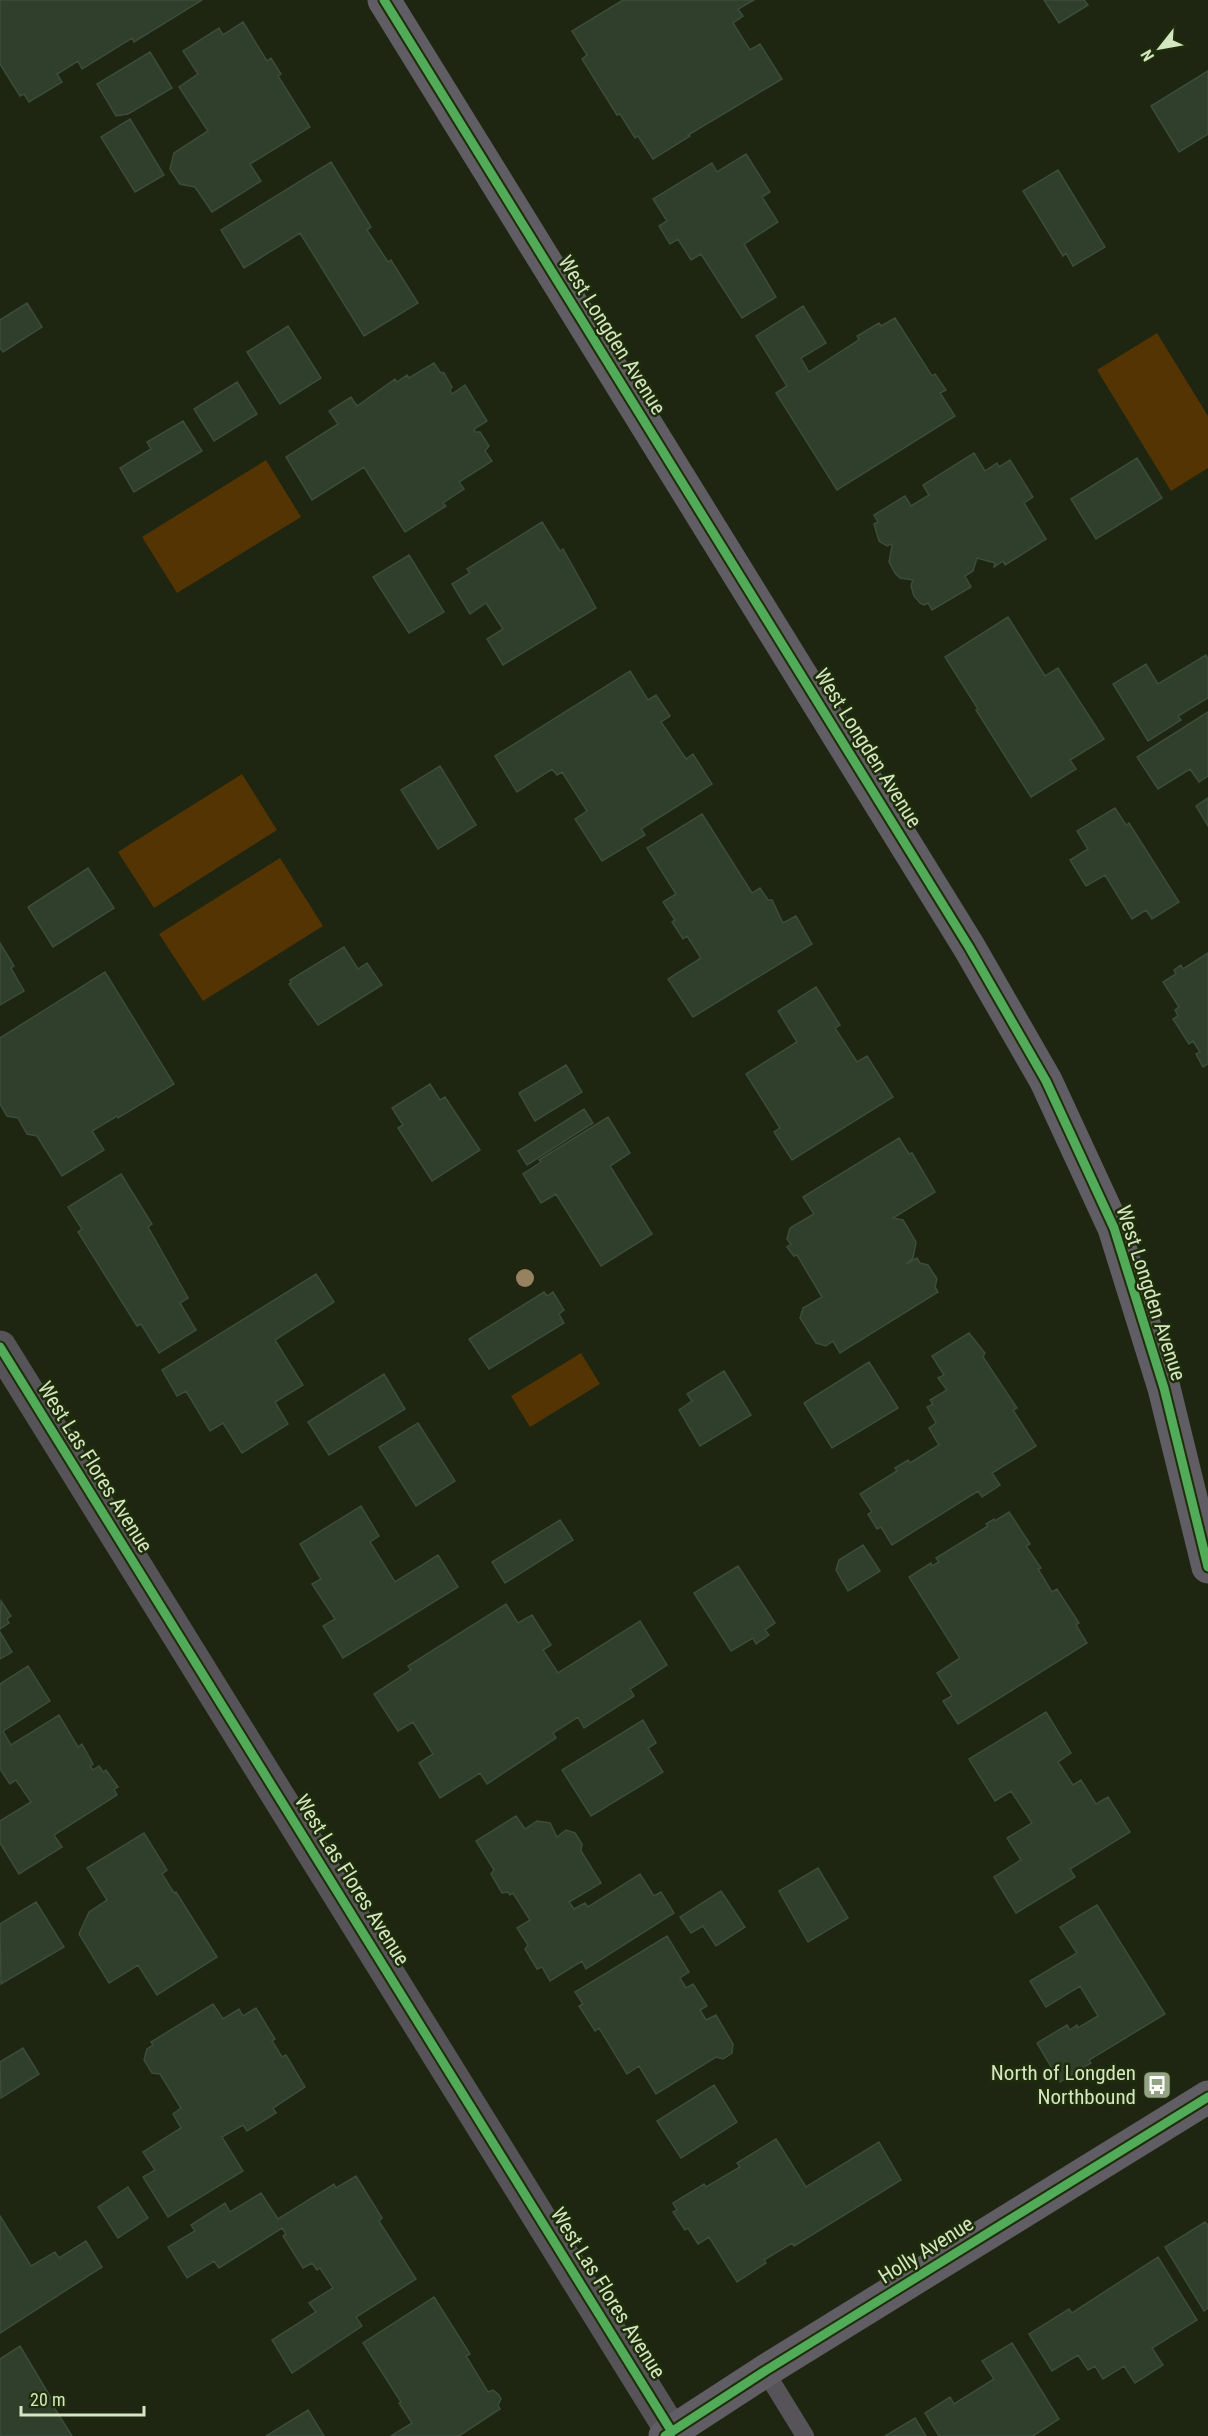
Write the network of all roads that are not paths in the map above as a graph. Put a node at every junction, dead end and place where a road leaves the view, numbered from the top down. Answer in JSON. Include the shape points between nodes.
{"nodes":[{"id":1,"x":384,"y":0,"type":"edge"},
{"id":2,"x":0,"y":1347,"type":"edge"},
{"id":3,"x":1208,"y":1568,"type":"edge"},
{"id":4,"x":1208,"y":2097,"type":"edge"},
{"id":5,"x":765,"y":2371,"type":"junction"},
{"id":6,"x":668,"y":2434,"type":"edge"},
{"id":7,"x":805,"y":2436,"type":"edge"}],
"edges":[{"from":1,"to":3,"type":"street","name":"West Longden Avenue","via":[[969,947],[1046,1081],[1114,1228],[1164,1388]]},
{"from":2,"to":6,"type":"street","name":"West Las Flores Avenue","via":[[634,2368]]},
{"from":4,"to":5,"type":"street","name":"Holly Avenue"},
{"from":5,"to":6,"type":"street","name":"Holly Avenue"},
{"from":5,"to":7,"type":"lane"}]}
